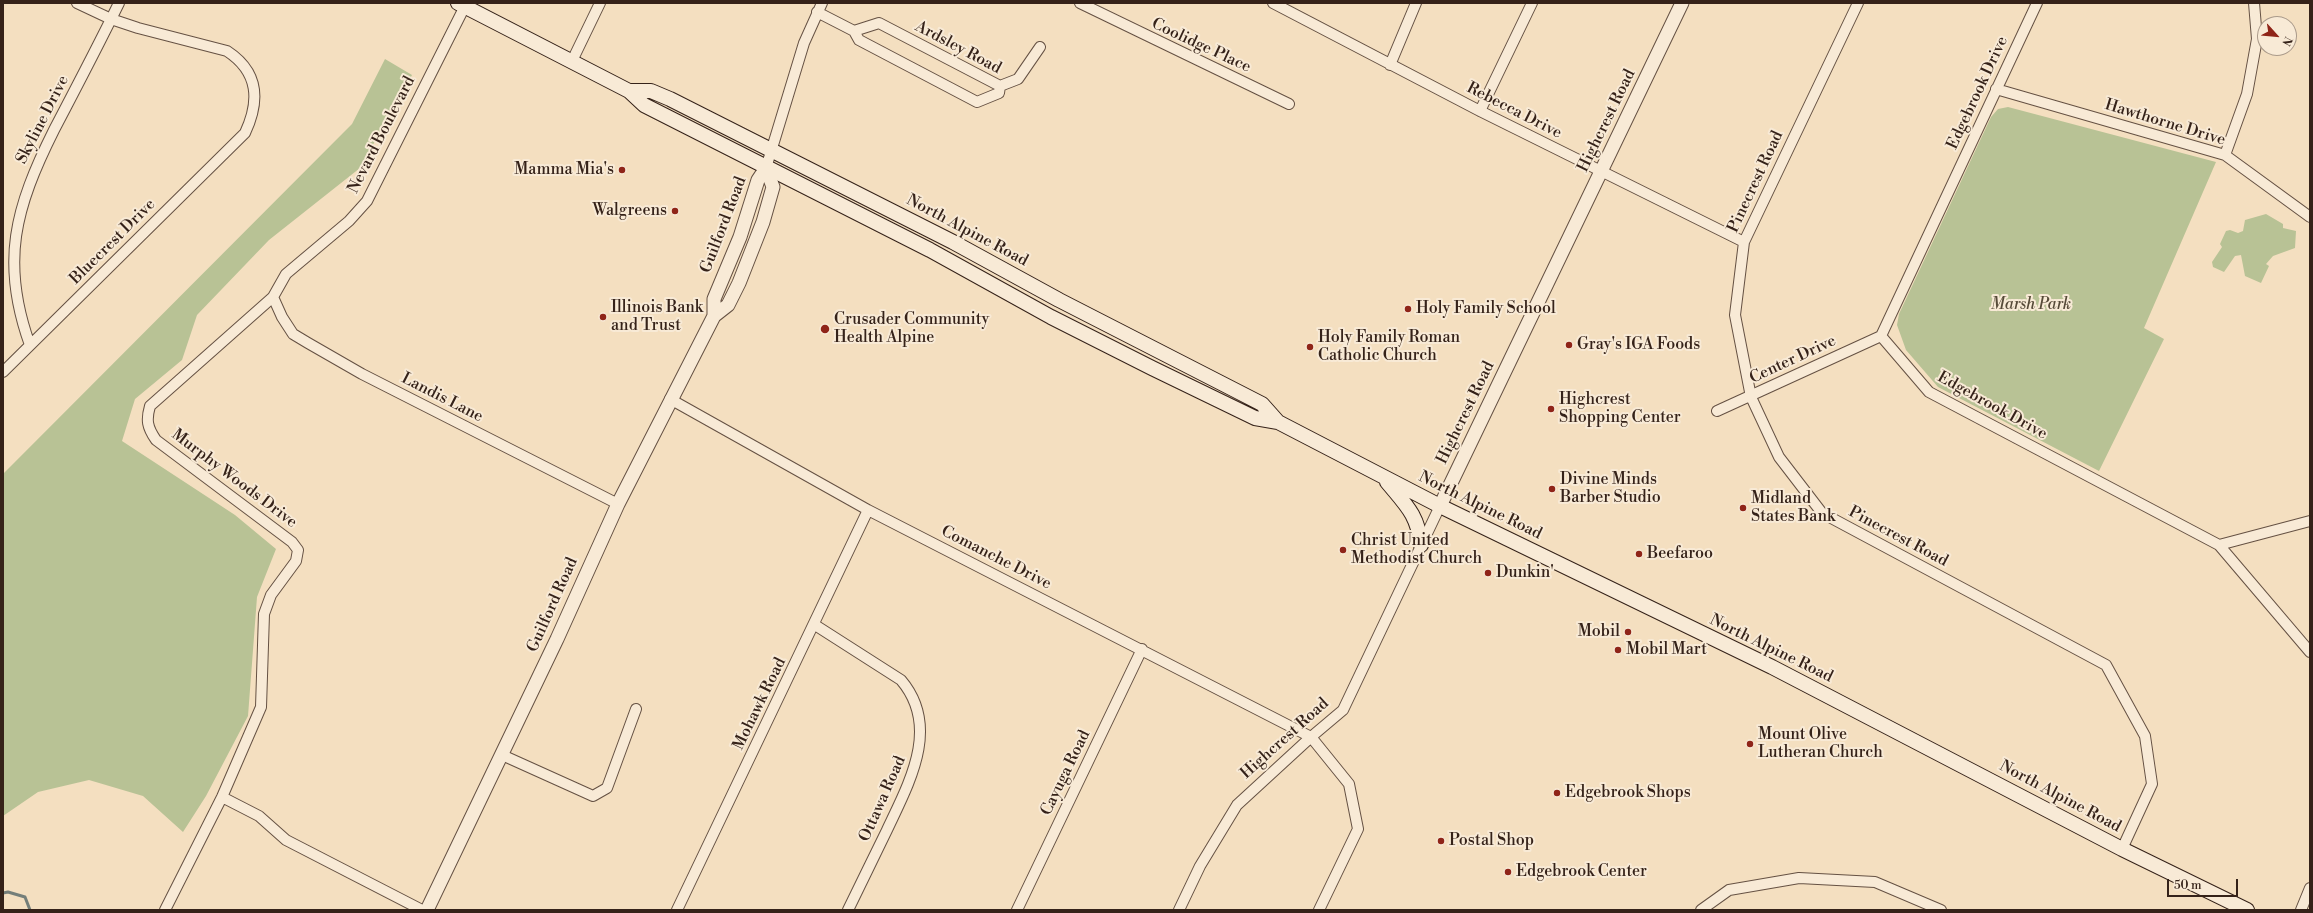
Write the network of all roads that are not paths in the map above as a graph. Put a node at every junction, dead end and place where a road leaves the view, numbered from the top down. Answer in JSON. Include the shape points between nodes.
{"nodes":[{"id":1,"x":77,"y":3,"type":"edge"},
{"id":2,"x":119,"y":3,"type":"edge"},
{"id":3,"x":600,"y":3,"type":"edge"},
{"id":4,"x":1080,"y":3,"type":"edge"},
{"id":5,"x":1416,"y":3,"type":"edge"},
{"id":6,"x":1532,"y":3,"type":"edge"},
{"id":7,"x":1682,"y":3,"type":"edge"},
{"id":8,"x":1858,"y":3,"type":"edge"},
{"id":9,"x":2038,"y":3,"type":"edge"},
{"id":10,"x":2254,"y":3,"type":"edge"},
{"id":11,"x":461,"y":5,"type":"edge"},
{"id":12,"x":1280,"y":5,"type":"edge"},
{"id":13,"x":819,"y":7,"type":"edge"},
{"id":14,"x":111,"y":19,"type":"junction"},
{"id":15,"x":854,"y":31,"type":"junction"},
{"id":16,"x":1040,"y":47,"type":"dead end"},
{"id":17,"x":572,"y":61,"type":"junction"},
{"id":18,"x":1390,"y":65,"type":"junction"},
{"id":19,"x":1000,"y":86,"type":"junction"},
{"id":20,"x":1996,"y":89,"type":"junction"},
{"id":21,"x":630,"y":90,"type":"junction"},
{"id":22,"x":1289,"y":104,"type":"dead end"},
{"id":23,"x":1480,"y":111,"type":"junction"},
{"id":24,"x":771,"y":150,"type":"junction"},
{"id":25,"x":2225,"y":155,"type":"junction"},
{"id":26,"x":766,"y":168,"type":"junction"},
{"id":27,"x":1601,"y":172,"type":"junction"},
{"id":28,"x":2310,"y":217,"type":"edge"},
{"id":29,"x":1744,"y":242,"type":"junction"},
{"id":30,"x":273,"y":296,"type":"junction"},
{"id":31,"x":1881,"y":336,"type":"junction"},
{"id":32,"x":30,"y":345,"type":"junction"},
{"id":33,"x":3,"y":372,"type":"edge"},
{"id":34,"x":1751,"y":396,"type":"junction"},
{"id":35,"x":670,"y":399,"type":"junction"},
{"id":36,"x":1717,"y":411,"type":"dead end"},
{"id":37,"x":1278,"y":422,"type":"junction"},
{"id":38,"x":1382,"y":476,"type":"junction"},
{"id":39,"x":618,"y":504,"type":"junction"},
{"id":40,"x":1440,"y":506,"type":"junction"},
{"id":41,"x":868,"y":510,"type":"junction"},
{"id":42,"x":2310,"y":521,"type":"edge"},
{"id":43,"x":1422,"y":545,"type":"junction"},
{"id":44,"x":2219,"y":545,"type":"junction"},
{"id":45,"x":815,"y":625,"type":"junction"},
{"id":46,"x":1142,"y":649,"type":"junction"},
{"id":47,"x":2310,"y":652,"type":"edge"},
{"id":48,"x":636,"y":709,"type":"dead end"},
{"id":49,"x":1311,"y":737,"type":"junction"},
{"id":50,"x":502,"y":755,"type":"junction"},
{"id":51,"x":222,"y":797,"type":"junction"},
{"id":52,"x":2122,"y":849,"type":"junction"},
{"id":53,"x":2310,"y":888,"type":"edge"},
{"id":54,"x":165,"y":910,"type":"edge"},
{"id":55,"x":422,"y":910,"type":"edge"},
{"id":56,"x":426,"y":910,"type":"edge"},
{"id":57,"x":677,"y":910,"type":"edge"},
{"id":58,"x":848,"y":910,"type":"edge"},
{"id":59,"x":1017,"y":910,"type":"edge"},
{"id":60,"x":1179,"y":910,"type":"edge"},
{"id":61,"x":1319,"y":910,"type":"edge"},
{"id":62,"x":1701,"y":910,"type":"edge"},
{"id":63,"x":1941,"y":910,"type":"edge"},
{"id":64,"x":2247,"y":910,"type":"edge"},
{"id":65,"x":2301,"y":910,"type":"edge"}],
"edges":[{"from":1,"to":14,"type":"street"},
{"from":2,"to":14,"type":"street","name":"Skyline Drive"},
{"from":3,"to":17,"type":"street"},
{"from":4,"to":22,"type":"street","name":"Coolidge Place"},
{"from":5,"to":18,"type":"street"},
{"from":6,"to":23,"type":"street"},
{"from":7,"to":27,"type":"street","name":"Highcrest Road"},
{"from":8,"to":29,"type":"street","name":"Pinecrest Road"},
{"from":9,"to":20,"type":"street","name":"Edgebrook Drive"},
{"from":10,"to":25,"type":"street","via":[[2257,39],[2247,94]]},
{"from":11,"to":17,"type":"main road","name":"North Alpine Road"},
{"from":11,"to":30,"type":"street","name":"Nevard Boulevard","via":[[367,200],[349,221],[286,274]]},
{"from":12,"to":18,"type":"street","name":"Rebecca Drive"},
{"from":13,"to":15,"type":"street","name":"Ardsley Road"},
{"from":13,"to":24,"type":"street","via":[[804,42]]},
{"from":14,"to":32,"type":"street","name":"Skyline Drive","via":[[9,225],[4,258],[6,283],[17,324]]},
{"from":14,"to":32,"type":"street","name":"Bluecrest Drive","via":[[208,44],[238,58],[248,70],[253,83],[255,102],[252,118],[245,133]]},
{"from":15,"to":19,"type":"street","name":"Ardsley Road","via":[[879,23]]},
{"from":15,"to":19,"type":"street","name":"Ardsley Road","via":[[859,40],[977,102],[999,93]]},
{"from":16,"to":19,"type":"street","via":[[1018,79]]},
{"from":17,"to":21,"type":"main road","name":"North Alpine Road"},
{"from":18,"to":23,"type":"street","name":"Rebecca Drive"},
{"from":20,"to":25,"type":"street","name":"Hawthorne Drive"},
{"from":20,"to":31,"type":"street","name":"Edgebrook Drive"},
{"from":21,"to":24,"type":"main road","name":"North Alpine Road","via":[[651,91]]},
{"from":21,"to":26,"type":"main road","name":"North Alpine Road","via":[[644,105]]},
{"from":23,"to":27,"type":"street","name":"Rebecca Drive"},
{"from":24,"to":26,"type":"street"},
{"from":24,"to":37,"type":"main road","name":"North Alpine Road","via":[[960,245],[1059,300],[1262,404]]},
{"from":25,"to":28,"type":"street","name":"Hawthorne Drive"},
{"from":26,"to":35,"type":"street","name":"Guilford Road","via":[[758,180],[740,237],[714,299],[714,316]]},
{"from":26,"to":37,"type":"main road","name":"North Alpine Road","via":[[930,250],[1051,317],[1152,368],[1255,418]]},
{"from":27,"to":29,"type":"street","name":"Rebecca Drive"},
{"from":27,"to":40,"type":"street","name":"Highcrest Road"},
{"from":29,"to":34,"type":"street","name":"Pinecrest Road","via":[[1735,315]]},
{"from":30,"to":39,"type":"street","name":"Landis Lane","via":[[293,334],[362,374]]},
{"from":30,"to":51,"type":"street","name":"Murphy Woods Drive","via":[[150,406],[146,420],[156,440],[292,542],[298,550],[296,561],[271,595],[264,614],[261,707]]},
{"from":31,"to":34,"type":"street","name":"Center Drive"},
{"from":31,"to":44,"type":"street","name":"Edgebrook Drive","via":[[1929,392]]},
{"from":32,"to":33,"type":"street","name":"Bluecrest Drive"},
{"from":34,"to":36,"type":"street","name":"Center Drive"},
{"from":34,"to":52,"type":"street","name":"Pinecrest Road","via":[[1778,457],[1822,514],[2106,665],[2145,736],[2152,784]]},
{"from":35,"to":39,"type":"street","name":"Guilford Road"},
{"from":35,"to":41,"type":"street","name":"Comanche Drive"},
{"from":37,"to":38,"type":"main road","name":"North Alpine Road"},
{"from":38,"to":40,"type":"main road","name":"North Alpine Road"},
{"from":38,"to":43,"type":"main road","via":[[1407,506],[1417,523]]},
{"from":39,"to":50,"type":"street","name":"Guilford Road"},
{"from":40,"to":43,"type":"street","name":"Highcrest Road"},
{"from":40,"to":52,"type":"main road","name":"North Alpine Road","via":[[1772,667]]},
{"from":41,"to":45,"type":"street","name":"Mohawk Road"},
{"from":41,"to":46,"type":"street","name":"Comanche Drive"},
{"from":42,"to":44,"type":"street"},
{"from":43,"to":49,"type":"street","name":"Highcrest Road","via":[[1344,710]]},
{"from":44,"to":47,"type":"street","name":"Edgebrook Drive"},
{"from":45,"to":57,"type":"street","name":"Mohawk Road"},
{"from":45,"to":58,"type":"street","name":"Ottawa Road","via":[[900,680],[914,700],[920,727],[918,753],[912,777]]},
{"from":46,"to":49,"type":"street","name":"Comanche Drive"},
{"from":46,"to":59,"type":"street","name":"Cayuga Road"},
{"from":48,"to":50,"type":"street","via":[[607,788],[593,796]]},
{"from":49,"to":60,"type":"street","name":"Highcrest Road","via":[[1237,805],[1200,866]]},
{"from":49,"to":61,"type":"street","via":[[1349,784],[1358,829]]},
{"from":50,"to":56,"type":"street","name":"Guilford Road"},
{"from":51,"to":54,"type":"street","name":"Murphy Woods Drive"},
{"from":51,"to":55,"type":"street","via":[[259,816],[286,840]]},
{"from":52,"to":64,"type":"main road","name":"North Alpine Road"},
{"from":53,"to":65,"type":"street"},
{"from":62,"to":63,"type":"street","via":[[1729,890],[1799,878],[1875,882]]}]}
